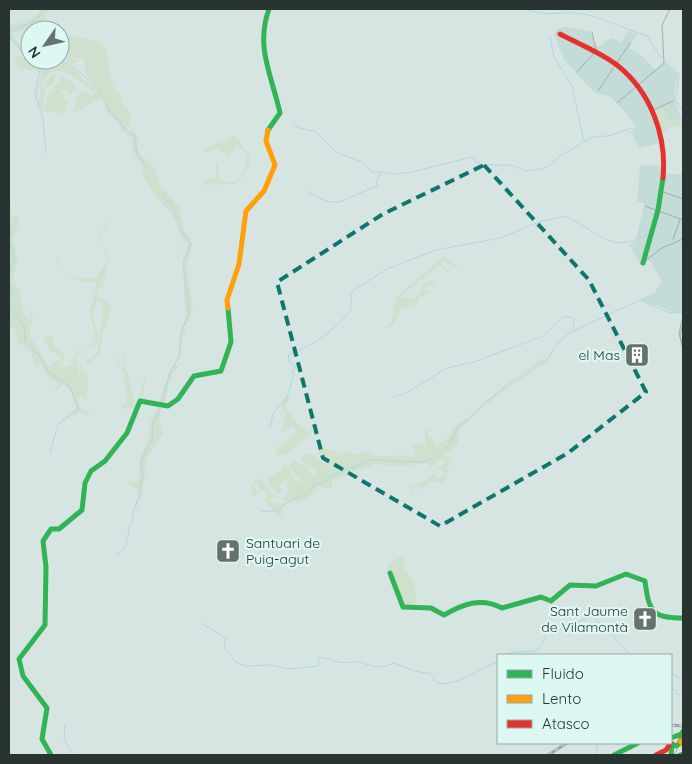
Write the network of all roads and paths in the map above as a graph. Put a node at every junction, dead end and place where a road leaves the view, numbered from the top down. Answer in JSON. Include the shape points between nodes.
{"nodes":[{"id":1,"x":269,"y":9,"type":"edge"},
{"id":2,"x":670,"y":9,"type":"edge"},
{"id":3,"x":592,"y":32,"type":"dead end"},
{"id":4,"x":560,"y":34,"type":"dead end"},
{"id":5,"x":630,"y":43,"type":"dead end"},
{"id":6,"x":595,"y":52,"type":"junction"},
{"id":7,"x":616,"y":64,"type":"junction"},
{"id":8,"x":576,"y":73,"type":"dead end"},
{"id":9,"x":637,"y":86,"type":"junction"},
{"id":10,"x":598,"y":91,"type":"dead end"},
{"id":11,"x":673,"y":101,"type":"dead end"},
{"id":12,"x":617,"y":103,"type":"dead end"},
{"id":13,"x":652,"y":110,"type":"junction"},
{"id":14,"x":662,"y":191,"type":"junction"},
{"id":15,"x":683,"y":199,"type":"edge"},
{"id":16,"x":645,"y":206,"type":"dead end"},
{"id":17,"x":658,"y":210,"type":"junction"},
{"id":18,"x":682,"y":220,"type":"edge"},
{"id":19,"x":673,"y":239,"type":"dead end"},
{"id":20,"x":683,"y":239,"type":"edge"},
{"id":21,"x":643,"y":263,"type":"joint"},
{"id":22,"x":683,"y":317,"type":"edge"},
{"id":23,"x":683,"y":323,"type":"edge"},
{"id":24,"x":683,"y":349,"type":"edge"},
{"id":25,"x":390,"y":573,"type":"dead end"},
{"id":26,"x":683,"y":618,"type":"edge"},
{"id":27,"x":676,"y":742,"type":"edge"},
{"id":28,"x":636,"y":744,"type":"edge"},
{"id":29,"x":51,"y":755,"type":"edge"},
{"id":30,"x":614,"y":755,"type":"edge"},
{"id":31,"x":656,"y":755,"type":"edge"}],
"edges":[{"from":1,"to":29,"type":"main road","via":[[262,35],[280,113],[266,135],[267,148],[275,165],[262,196],[246,211],[239,264],[227,300],[231,342],[222,369],[194,376],[178,399],[168,406],[140,401],[127,433],[105,461],[91,471],[82,510],[59,529],[51,529],[43,541],[45,625],[19,659],[23,676],[47,708],[42,739]]},
{"from":2,"to":9,"type":"street","via":[[662,25],[664,63]]},
{"from":3,"to":6,"type":"street"},
{"from":4,"to":6,"type":"main road"},
{"from":5,"to":7,"type":"street"},
{"from":6,"to":7,"type":"main road"},
{"from":6,"to":8,"type":"street"},
{"from":7,"to":9,"type":"main road"},
{"from":7,"to":10,"type":"street"},
{"from":9,"to":12,"type":"street"},
{"from":9,"to":13,"type":"main road"},
{"from":11,"to":13,"type":"street"},
{"from":13,"to":14,"type":"main road","via":[[663,148]]},
{"from":14,"to":15,"type":"street"},
{"from":14,"to":17,"type":"main road"},
{"from":16,"to":17,"type":"street"},
{"from":17,"to":18,"type":"street"},
{"from":17,"to":21,"type":"main road"},
{"from":18,"to":19,"type":"street"},
{"from":20,"to":21,"type":"street","via":[[662,248]]},
{"from":22,"to":24,"type":"street","via":[[679,333]]},
{"from":23,"to":24,"type":"street","via":[[680,336]]},
{"from":25,"to":26,"type":"main road","via":[[403,607],[431,608],[444,616],[464,603],[494,604],[502,608],[541,597],[551,602],[570,585],[596,586],[626,574],[645,581],[647,597],[661,618]]},
{"from":27,"to":31,"type":"main road"},
{"from":28,"to":30,"type":"main road"}]}
